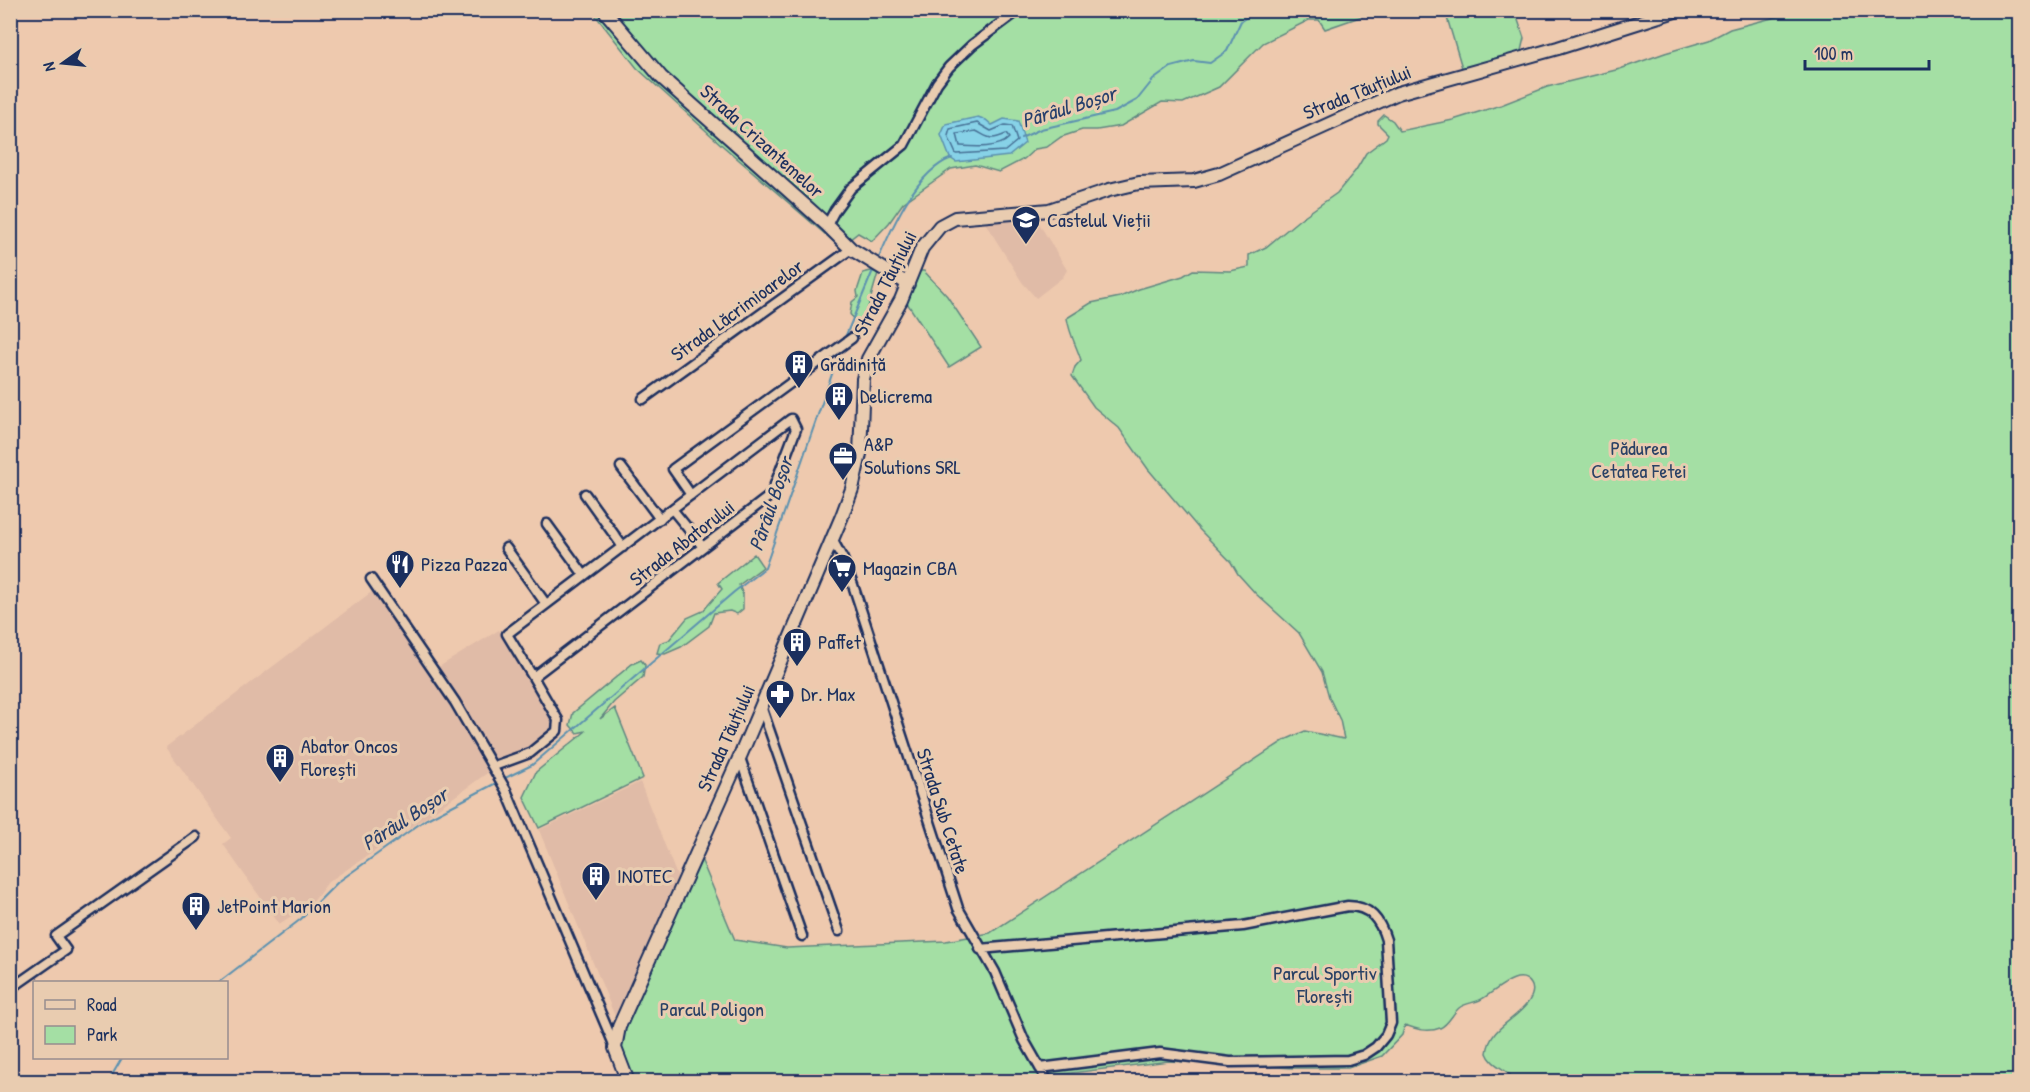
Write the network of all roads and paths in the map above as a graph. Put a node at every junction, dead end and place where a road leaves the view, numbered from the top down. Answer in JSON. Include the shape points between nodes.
{"nodes":[{"id":1,"x":604,"y":10,"type":"edge"},
{"id":2,"x":1019,"y":10,"type":"edge"},
{"id":3,"x":1678,"y":10,"type":"edge"},
{"id":4,"x":827,"y":225,"type":"junction"},
{"id":5,"x":851,"y":249,"type":"junction"},
{"id":6,"x":903,"y":285,"type":"junction"},
{"id":7,"x":852,"y":338,"type":"dead end"},
{"id":8,"x":643,"y":399,"type":"dead end"},
{"id":9,"x":621,"y":467,"type":"dead end"},
{"id":10,"x":585,"y":494,"type":"dead end"},
{"id":11,"x":691,"y":495,"type":"junction"},
{"id":12,"x":672,"y":509,"type":"junction"},
{"id":13,"x":660,"y":519,"type":"junction"},
{"id":14,"x":547,"y":524,"type":"dead end"},
{"id":15,"x":832,"y":541,"type":"junction"},
{"id":16,"x":623,"y":546,"type":"junction"},
{"id":17,"x":703,"y":547,"type":"junction"},
{"id":18,"x":506,"y":548,"type":"dead end"},
{"id":19,"x":584,"y":575,"type":"junction"},
{"id":20,"x":371,"y":579,"type":"dead end"},
{"id":21,"x":546,"y":604,"type":"junction"},
{"id":22,"x":533,"y":677,"type":"junction"},
{"id":23,"x":761,"y":706,"type":"junction"},
{"id":24,"x":740,"y":758,"type":"junction"},
{"id":25,"x":496,"y":770,"type":"junction"},
{"id":26,"x":196,"y":837,"type":"dead end"},
{"id":27,"x":839,"y":931,"type":"dead end"},
{"id":28,"x":802,"y":936,"type":"dead end"},
{"id":29,"x":980,"y":949,"type":"junction"},
{"id":30,"x":10,"y":989,"type":"edge"},
{"id":31,"x":615,"y":1048,"type":"junction"},
{"id":32,"x":1040,"y":1068,"type":"junction"},
{"id":33,"x":628,"y":1082,"type":"edge"},
{"id":34,"x":1048,"y":1082,"type":"edge"}],
"edges":[{"from":1,"to":4,"type":"main road","name":"Strada Crizantemelor","via":[[661,77]]},
{"from":2,"to":4,"type":"street","via":[[955,60],[937,83],[904,145],[851,188]]},
{"from":3,"to":6,"type":"main road","name":"Strada Tăuțiului","via":[[1398,93],[1219,174],[1194,180],[1139,183],[1050,210],[948,220],[933,232]]},
{"from":4,"to":5,"type":"main road","name":"Strada Crizantemelor"},
{"from":5,"to":6,"type":"main road","name":"Strada Crizantemelor"},
{"from":5,"to":8,"type":"street","name":"Strada Lăcrimioarelor"},
{"from":6,"to":15,"type":"main road","name":"Strada Tăuțiului","via":[[865,368],[857,470]]},
{"from":7,"to":11,"type":"street","name":"Strada Abatorului","via":[[673,470]]},
{"from":9,"to":13,"type":"street"},
{"from":10,"to":16,"type":"street"},
{"from":11,"to":12,"type":"street","name":"Strada Abatorului"},
{"from":11,"to":17,"type":"street","name":"Strada Abatorului","via":[[791,419],[796,429],[771,495]]},
{"from":12,"to":13,"type":"street","name":"Strada Abatorului"},
{"from":12,"to":17,"type":"street"},
{"from":13,"to":16,"type":"street","name":"Strada Abatorului"},
{"from":14,"to":19,"type":"street"},
{"from":15,"to":23,"type":"main road","name":"Strada Tăuțiului"},
{"from":15,"to":29,"type":"street","name":"Strada Sub Cetate","via":[[853,585],[958,908]]},
{"from":16,"to":19,"type":"street","name":"Strada Abatorului"},
{"from":17,"to":22,"type":"street","name":"Strada Abatorului"},
{"from":18,"to":21,"type":"street"},
{"from":19,"to":21,"type":"street","name":"Strada Abatorului"},
{"from":20,"to":25,"type":"street"},
{"from":21,"to":22,"type":"street","name":"Strada Abatorului","via":[[507,634]]},
{"from":22,"to":25,"type":"street","name":"Strada Abatorului","via":[[558,720],[557,731],[530,753]]},
{"from":23,"to":24,"type":"main road","name":"Strada Tăuțiului"},
{"from":23,"to":27,"type":"street"},
{"from":24,"to":28,"type":"street"},
{"from":24,"to":31,"type":"main road","name":"Strada Tăuțiului","via":[[619,1027]]},
{"from":25,"to":31,"type":"street"},
{"from":26,"to":30,"type":"street","via":[[56,936],[66,950]]},
{"from":29,"to":32,"type":"street","name":"Strada Sub Cetate","via":[[995,972]]},
{"from":29,"to":32,"type":"street","via":[[1243,926],[1348,906],[1369,912],[1382,926],[1391,1023],[1376,1047],[1356,1059],[1230,1062],[1160,1053]]},
{"from":31,"to":33,"type":"main road"},
{"from":32,"to":34,"type":"street","name":"Strada Sub Cetate"}]}
